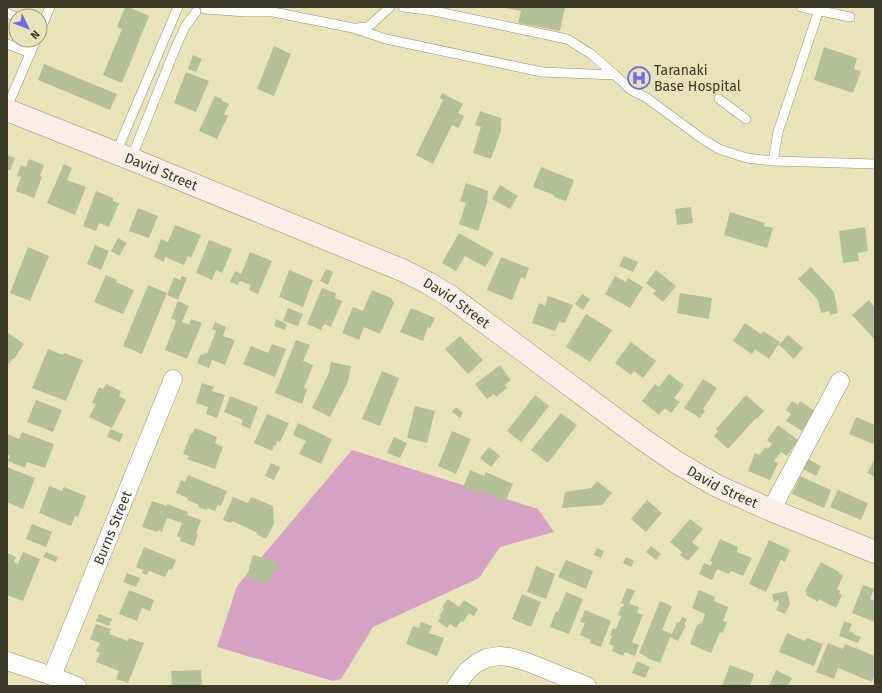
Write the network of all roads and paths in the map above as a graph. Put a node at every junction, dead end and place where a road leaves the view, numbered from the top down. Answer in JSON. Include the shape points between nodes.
{"nodes":[{"id":1,"x":178,"y":7,"type":"edge"},
{"id":2,"x":262,"y":7,"type":"edge"},
{"id":3,"x":390,"y":7,"type":"edge"},
{"id":4,"x":403,"y":7,"type":"edge"},
{"id":5,"x":801,"y":7,"type":"edge"},
{"id":6,"x":199,"y":9,"type":"edge"},
{"id":7,"x":819,"y":9,"type":"edge"},
{"id":8,"x":273,"y":12,"type":"junction"},
{"id":9,"x":850,"y":17,"type":"dead end"},
{"id":10,"x":353,"y":28,"type":"junction"},
{"id":11,"x":7,"y":44,"type":"edge"},
{"id":12,"x":33,"y":48,"type":"edge"},
{"id":13,"x":31,"y":53,"type":"junction"},
{"id":14,"x":615,"y":75,"type":"junction"},
{"id":15,"x":719,"y":99,"type":"dead end"},
{"id":16,"x":7,"y":109,"type":"edge"},
{"id":17,"x":746,"y":119,"type":"dead end"},
{"id":18,"x":123,"y":156,"type":"junction"},
{"id":19,"x":773,"y":161,"type":"junction"},
{"id":20,"x":875,"y":164,"type":"edge"},
{"id":21,"x":173,"y":379,"type":"dead end"},
{"id":22,"x":840,"y":381,"type":"dead end"},
{"id":23,"x":771,"y":510,"type":"junction"},
{"id":24,"x":875,"y":552,"type":"edge"},
{"id":25,"x":7,"y":661,"type":"edge"},
{"id":26,"x":52,"y":676,"type":"junction"},
{"id":27,"x":77,"y":686,"type":"edge"},
{"id":28,"x":456,"y":686,"type":"edge"},
{"id":29,"x":587,"y":686,"type":"edge"}],
"edges":[{"from":1,"to":18,"type":"lane"},
{"from":2,"to":8,"type":"lane"},
{"from":3,"to":10,"type":"lane","via":[[368,27]]},
{"from":4,"to":14,"type":"lane","via":[[434,11],[567,39]]},
{"from":5,"to":7,"type":"lane"},
{"from":6,"to":8,"type":"lane"},
{"from":6,"to":18,"type":"lane","via":[[185,27]]},
{"from":7,"to":9,"type":"lane"},
{"from":7,"to":19,"type":"lane","via":[[778,132]]},
{"from":8,"to":10,"type":"lane"},
{"from":10,"to":14,"type":"lane","via":[[386,39],[542,72]]},
{"from":11,"to":13,"type":"lane"},
{"from":12,"to":13,"type":"lane"},
{"from":13,"to":16,"type":"lane"},
{"from":14,"to":19,"type":"lane","via":[[631,90],[647,98],[719,149],[747,158]]},
{"from":15,"to":17,"type":"lane"},
{"from":16,"to":18,"type":"street","name":"David Street"},
{"from":18,"to":23,"type":"street","name":"David Street","via":[[428,282],[676,462],[717,486]]},
{"from":19,"to":20,"type":"lane"},
{"from":21,"to":26,"type":"street","name":"Burns Street"},
{"from":22,"to":23,"type":"street"},
{"from":23,"to":24,"type":"street","name":"David Street"},
{"from":25,"to":26,"type":"street"},
{"from":26,"to":27,"type":"street"},
{"from":28,"to":29,"type":"street","via":[[468,670],[487,658],[498,656],[527,662]]}]}
